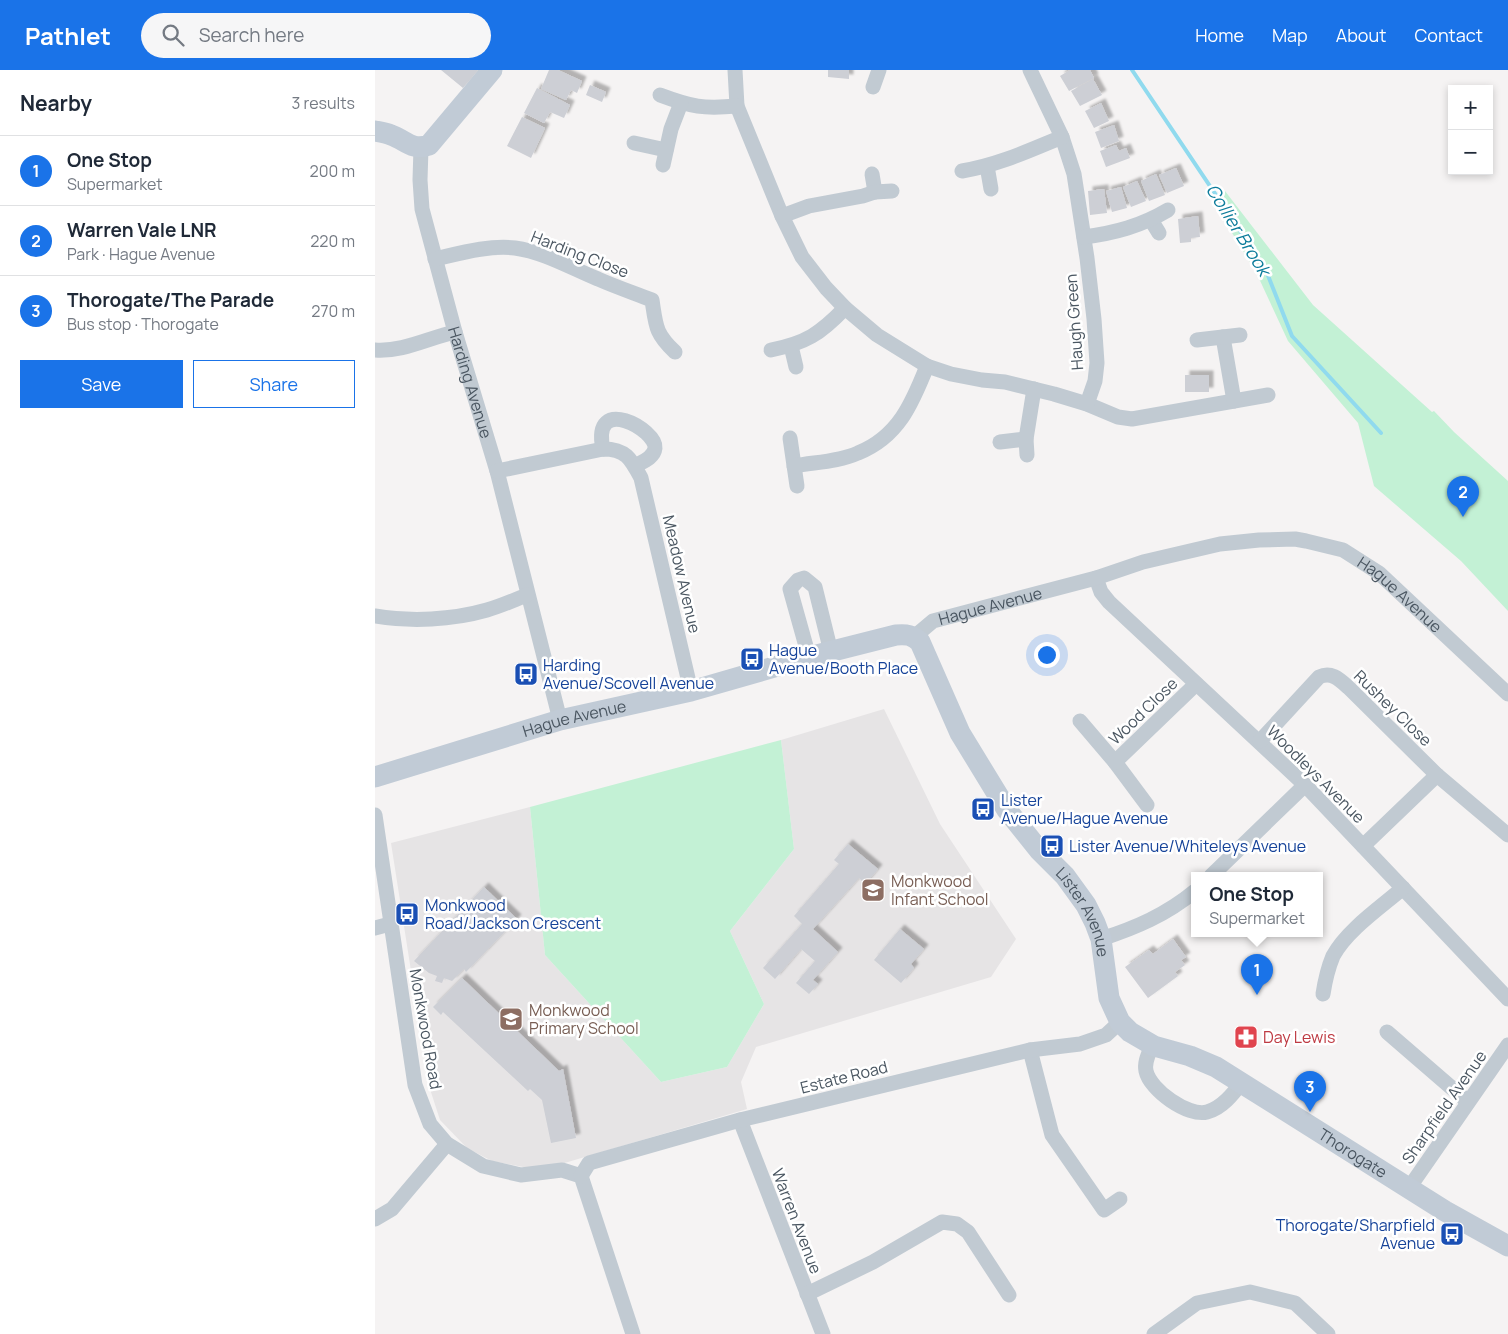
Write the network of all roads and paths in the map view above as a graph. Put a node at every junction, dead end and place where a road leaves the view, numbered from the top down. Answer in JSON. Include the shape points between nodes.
{"nodes":[{"id":1,"x":493,"y":70,"type":"edge"},
{"id":2,"x":735,"y":70,"type":"edge"},
{"id":3,"x":879,"y":70,"type":"edge"},
{"id":4,"x":1030,"y":70,"type":"edge"},
{"id":5,"x":873,"y":88,"type":"dead end"},
{"id":6,"x":660,"y":95,"type":"dead end"},
{"id":7,"x":681,"y":103,"type":"junction"},
{"id":8,"x":737,"y":106,"type":"junction"},
{"id":9,"x":375,"y":131,"type":"edge"},
{"id":10,"x":1062,"y":137,"type":"junction"},
{"id":11,"x":634,"y":143,"type":"dead end"},
{"id":12,"x":421,"y":148,"type":"junction"},
{"id":13,"x":987,"y":166,"type":"junction"},
{"id":14,"x":962,"y":171,"type":"dead end"},
{"id":15,"x":872,"y":174,"type":"dead end"},
{"id":16,"x":991,"y":189,"type":"dead end"},
{"id":17,"x":892,"y":191,"type":"dead end"},
{"id":18,"x":875,"y":192,"type":"junction"},
{"id":19,"x":1168,"y":210,"type":"dead end"},
{"id":20,"x":782,"y":216,"type":"junction"},
{"id":21,"x":1151,"y":220,"type":"junction"},
{"id":22,"x":1159,"y":233,"type":"dead end"},
{"id":23,"x":1084,"y":238,"type":"junction"},
{"id":24,"x":435,"y":259,"type":"junction"},
{"id":25,"x":845,"y":308,"type":"junction"},
{"id":26,"x":455,"y":332,"type":"junction"},
{"id":27,"x":1240,"y":334,"type":"dead end"},
{"id":28,"x":1223,"y":337,"type":"junction"},
{"id":29,"x":1197,"y":340,"type":"dead end"},
{"id":30,"x":791,"y":346,"type":"junction"},
{"id":31,"x":375,"y":350,"type":"edge"},
{"id":32,"x":771,"y":350,"type":"dead end"},
{"id":33,"x":675,"y":352,"type":"dead end"},
{"id":34,"x":927,"y":366,"type":"junction"},
{"id":35,"x":796,"y":368,"type":"dead end"},
{"id":36,"x":1034,"y":389,"type":"junction"},
{"id":37,"x":1268,"y":395,"type":"dead end"},
{"id":38,"x":1234,"y":400,"type":"junction"},
{"id":39,"x":1087,"y":404,"type":"junction"},
{"id":40,"x":789,"y":438,"type":"dead end"},
{"id":41,"x":1025,"y":439,"type":"junction"},
{"id":42,"x":1000,"y":442,"type":"dead end"},
{"id":43,"x":603,"y":449,"type":"junction"},
{"id":44,"x":1027,"y":455,"type":"dead end"},
{"id":45,"x":635,"y":466,"type":"junction"},
{"id":46,"x":794,"y":466,"type":"junction"},
{"id":47,"x":497,"y":471,"type":"junction"},
{"id":48,"x":797,"y":486,"type":"dead end"},
{"id":49,"x":1096,"y":578,"type":"junction"},
{"id":50,"x":527,"y":595,"type":"junction"},
{"id":51,"x":375,"y":616,"type":"edge"},
{"id":52,"x":914,"y":637,"type":"junction"},
{"id":53,"x":831,"y":652,"type":"junction"},
{"id":54,"x":809,"y":657,"type":"junction"},
{"id":55,"x":1196,"y":684,"type":"junction"},
{"id":56,"x":691,"y":691,"type":"junction"},
{"id":57,"x":1508,"y":694,"type":"edge"},
{"id":58,"x":560,"y":720,"type":"junction"},
{"id":59,"x":1081,"y":721,"type":"dead end"},
{"id":60,"x":1259,"y":741,"type":"junction"},
{"id":61,"x":1115,"y":762,"type":"junction"},
{"id":62,"x":1437,"y":775,"type":"junction"},
{"id":63,"x":375,"y":777,"type":"edge"},
{"id":64,"x":1305,"y":785,"type":"junction"},
{"id":65,"x":1147,"y":805,"type":"dead end"},
{"id":66,"x":375,"y":815,"type":"edge"},
{"id":67,"x":1508,"y":835,"type":"edge"},
{"id":68,"x":1363,"y":846,"type":"junction"},
{"id":69,"x":1215,"y":872,"type":"edge"},
{"id":70,"x":1403,"y":888,"type":"junction"},
{"id":71,"x":1191,"y":894,"type":"edge"},
{"id":72,"x":390,"y":924,"type":"junction"},
{"id":73,"x":375,"y":928,"type":"edge"},
{"id":74,"x":1101,"y":939,"type":"junction"},
{"id":75,"x":1323,"y":994,"type":"dead end"},
{"id":76,"x":1508,"y":999,"type":"edge"},
{"id":77,"x":1120,"y":1022,"type":"junction"},
{"id":78,"x":1387,"y":1032,"type":"dead end"},
{"id":79,"x":1151,"y":1045,"type":"junction"},
{"id":80,"x":1508,"y":1045,"type":"edge"},
{"id":81,"x":1030,"y":1050,"type":"junction"},
{"id":82,"x":1242,"y":1082,"type":"junction"},
{"id":83,"x":1468,"y":1102,"type":"junction"},
{"id":84,"x":740,"y":1120,"type":"junction"},
{"id":85,"x":447,"y":1144,"type":"junction"},
{"id":86,"x":581,"y":1176,"type":"junction"},
{"id":87,"x":1409,"y":1188,"type":"junction"},
{"id":88,"x":1120,"y":1199,"type":"dead end"},
{"id":89,"x":375,"y":1218,"type":"edge"},
{"id":90,"x":1508,"y":1246,"type":"edge"},
{"id":91,"x":807,"y":1294,"type":"junction"},
{"id":92,"x":1009,"y":1294,"type":"dead end"},
{"id":93,"x":633,"y":1334,"type":"edge"},
{"id":94,"x":823,"y":1334,"type":"edge"},
{"id":95,"x":1154,"y":1334,"type":"edge"},
{"id":96,"x":1328,"y":1334,"type":"edge"}],
"edges":[{"from":1,"to":12,"type":"street","via":[[429,145]]},
{"from":2,"to":8,"type":"street"},
{"from":3,"to":5,"type":"street"},
{"from":4,"to":10,"type":"street","name":"Haugh Green"},
{"from":6,"to":7,"type":"street"},
{"from":7,"to":8,"type":"street","via":[[713,108]]},
{"from":7,"to":11,"type":"street","via":[[664,157]]},
{"from":8,"to":20,"type":"street"},
{"from":9,"to":12,"type":"street"},
{"from":10,"to":13,"type":"street"},
{"from":10,"to":23,"type":"street","name":"Haugh Green","via":[[1074,174]]},
{"from":12,"to":24,"type":"street","name":"Harding Avenue","via":[[422,209]]},
{"from":13,"to":14,"type":"street"},
{"from":13,"to":16,"type":"street"},
{"from":15,"to":18,"type":"street"},
{"from":17,"to":18,"type":"street"},
{"from":18,"to":20,"type":"street","via":[[809,206]]},
{"from":19,"to":21,"type":"street"},
{"from":20,"to":25,"type":"street","via":[[802,258]]},
{"from":21,"to":22,"type":"street"},
{"from":21,"to":23,"type":"street","via":[[1114,233]]},
{"from":23,"to":39,"type":"street","name":"Haugh Green","via":[[1097,363]]},
{"from":24,"to":26,"type":"street","name":"Harding Avenue"},
{"from":24,"to":33,"type":"street","name":"Harding Close","via":[[498,248],[531,251],[652,300],[656,329]]},
{"from":25,"to":30,"type":"street","via":[[822,331]]},
{"from":25,"to":34,"type":"street","via":[[877,335]]},
{"from":26,"to":31,"type":"street","via":[[403,348]]},
{"from":26,"to":47,"type":"street","name":"Harding Avenue"},
{"from":27,"to":28,"type":"street"},
{"from":28,"to":29,"type":"street"},
{"from":28,"to":38,"type":"street"},
{"from":30,"to":32,"type":"street"},
{"from":30,"to":35,"type":"street"},
{"from":34,"to":36,"type":"street","via":[[951,374]]},
{"from":34,"to":46,"type":"street","via":[[909,409],[886,436],[857,454]]},
{"from":36,"to":39,"type":"street"},
{"from":36,"to":41,"type":"street"},
{"from":37,"to":38,"type":"street"},
{"from":38,"to":39,"type":"street","via":[[1132,419],[1117,417]]},
{"from":40,"to":46,"type":"street"},
{"from":41,"to":42,"type":"street"},
{"from":41,"to":44,"type":"street"},
{"from":43,"to":45,"type":"street","name":"Meadow Avenue","via":[[622,452]]},
{"from":43,"to":45,"type":"street","via":[[600,436],[606,422],[622,420],[633,424],[648,434],[655,448],[652,455]]},
{"from":43,"to":47,"type":"street","name":"Meadow Avenue"},
{"from":45,"to":56,"type":"street","name":"Meadow Avenue","via":[[641,478]]},
{"from":46,"to":48,"type":"street"},
{"from":47,"to":50,"type":"street","name":"Harding Avenue"},
{"from":49,"to":52,"type":"street","name":"Hague Avenue","via":[[933,621]]},
{"from":49,"to":55,"type":"street","name":"Woodleys Avenue","via":[[1109,602]]},
{"from":49,"to":57,"type":"street","name":"Hague Avenue","via":[[1143,562],[1220,544],[1295,539],[1343,550],[1379,573]]},
{"from":50,"to":51,"type":"street","via":[[487,610],[453,617],[391,619]]},
{"from":50,"to":58,"type":"street","name":"Harding Avenue"},
{"from":52,"to":53,"type":"street","name":"Hague Avenue","via":[[896,635]]},
{"from":52,"to":74,"type":"street","name":"Lister Avenue","via":[[921,642],[960,733],[1002,801],[1086,905]]},
{"from":53,"to":54,"type":"street","name":"Hague Avenue"},
{"from":53,"to":54,"type":"street","via":[[815,586],[803,578],[790,589]]},
{"from":54,"to":56,"type":"street","name":"Hague Avenue"},
{"from":55,"to":60,"type":"street","name":"Woodleys Avenue"},
{"from":55,"to":61,"type":"street","name":"Wood Close"},
{"from":56,"to":58,"type":"street","name":"Hague Avenue"},
{"from":58,"to":63,"type":"street","name":"Hague Avenue"},
{"from":59,"to":61,"type":"street","name":"Wood Close"},
{"from":60,"to":62,"type":"street","name":"Rushey Close","via":[[1319,677],[1331,675],[1349,688]]},
{"from":60,"to":64,"type":"street","name":"Woodleys Avenue"},
{"from":61,"to":65,"type":"street","name":"Wood Close"},
{"from":62,"to":67,"type":"street","name":"Rushey Close"},
{"from":62,"to":68,"type":"street"},
{"from":64,"to":68,"type":"street","name":"Woodleys Avenue"},
{"from":64,"to":69,"type":"street"},
{"from":66,"to":72,"type":"street","name":"Monkwood Road"},
{"from":68,"to":70,"type":"street","name":"Woodleys Avenue"},
{"from":70,"to":75,"type":"street","via":[[1341,944],[1329,967]]},
{"from":70,"to":76,"type":"street","name":"Woodleys Avenue"},
{"from":71,"to":74,"type":"street","via":[[1160,916]]},
{"from":72,"to":73,"type":"street"},
{"from":72,"to":85,"type":"street","name":"Monkwood Road","via":[[415,1085],[430,1124]]},
{"from":74,"to":77,"type":"street","name":"Lister Avenue","via":[[1109,998]]},
{"from":77,"to":79,"type":"street","name":"Thorogate"},
{"from":77,"to":81,"type":"street","name":"Estate Road","via":[[1106,1035],[1080,1044]]},
{"from":78,"to":83,"type":"street"},
{"from":79,"to":82,"type":"street","name":"Thorogate","via":[[1202,1060]]},
{"from":79,"to":82,"type":"street","via":[[1146,1068],[1149,1079],[1174,1103],[1187,1110],[1205,1113],[1213,1110]]},
{"from":80,"to":83,"type":"street","name":"Sharpfield Avenue"},
{"from":81,"to":84,"type":"street","name":"Estate Road"},
{"from":81,"to":88,"type":"street","via":[[1052,1135],[1104,1210]]},
{"from":82,"to":87,"type":"street","name":"Thorogate"},
{"from":83,"to":87,"type":"street","name":"Sharpfield Avenue"},
{"from":84,"to":86,"type":"street","name":"Estate Road","via":[[589,1163]]},
{"from":84,"to":91,"type":"street","name":"Warren Avenue"},
{"from":85,"to":86,"type":"street","name":"Monkwood Road","via":[[483,1166],[521,1175],[563,1170]]},
{"from":85,"to":89,"type":"street","via":[[391,1209]]},
{"from":86,"to":93,"type":"street"},
{"from":87,"to":90,"type":"street","name":"Thorogate","via":[[1445,1212]]},
{"from":91,"to":92,"type":"street","via":[[873,1262],[942,1222],[957,1224],[968,1232]]},
{"from":91,"to":94,"type":"street","name":"Warren Avenue"},
{"from":95,"to":96,"type":"street","via":[[1197,1303],[1250,1292],[1295,1303]]}]}
